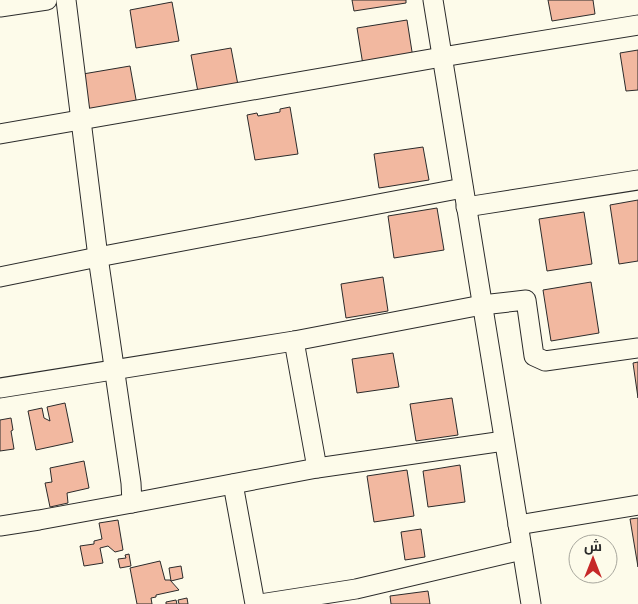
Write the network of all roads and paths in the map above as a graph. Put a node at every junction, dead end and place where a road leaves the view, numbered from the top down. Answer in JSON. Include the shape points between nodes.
{"nodes":[{"id":1,"x":47,"y":0,"type":"edge"},
{"id":2,"x":66,"y":0,"type":"edge"},
{"id":3,"x":433,"y":0,"type":"edge"},
{"id":4,"x":0,"y":7,"type":"edge"},
{"id":5,"x":638,"y":25,"type":"edge"},
{"id":6,"x":442,"y":57,"type":"junction"},
{"id":7,"x":82,"y":120,"type":"junction"},
{"id":8,"x":0,"y":134,"type":"edge"},
{"id":9,"x":638,"y":180,"type":"edge"},
{"id":10,"x":464,"y":188,"type":"junction"},
{"id":11,"x":466,"y":206,"type":"junction"},
{"id":12,"x":98,"y":257,"type":"junction"},
{"id":13,"x":0,"y":277,"type":"edge"},
{"id":14,"x":482,"y":305,"type":"junction"},
{"id":15,"x":294,"y":341,"type":"junction"},
{"id":16,"x":638,"y":348,"type":"edge"},
{"id":17,"x":114,"y":370,"type":"junction"},
{"id":18,"x":0,"y":388,"type":"edge"},
{"id":19,"x":504,"y":441,"type":"junction"},
{"id":20,"x":317,"y":468,"type":"junction"},
{"id":21,"x":233,"y":484,"type":"junction"},
{"id":22,"x":132,"y":503,"type":"junction"},
{"id":23,"x":638,"y":506,"type":"edge"},
{"id":24,"x":518,"y":525,"type":"junction"},
{"id":25,"x":0,"y":526,"type":"edge"},
{"id":26,"x":522,"y":550,"type":"junction"},
{"id":27,"x":255,"y":604,"type":"edge"},
{"id":28,"x":260,"y":604,"type":"edge"},
{"id":29,"x":531,"y":604,"type":"edge"}],
"edges":[{"from":1,"to":4,"type":"street"},
{"from":2,"to":7,"type":"street"},
{"from":3,"to":6,"type":"street"},
{"from":5,"to":6,"type":"street"},
{"from":6,"to":7,"type":"street"},
{"from":6,"to":10,"type":"street"},
{"from":7,"to":8,"type":"street"},
{"from":7,"to":12,"type":"street"},
{"from":9,"to":11,"type":"street"},
{"from":10,"to":11,"type":"street"},
{"from":10,"to":12,"type":"street"},
{"from":11,"to":14,"type":"street"},
{"from":12,"to":13,"type":"street"},
{"from":12,"to":17,"type":"street"},
{"from":14,"to":15,"type":"street"},
{"from":14,"to":16,"type":"street","via":[[526,300],[534,356],[545,361]]},
{"from":14,"to":19,"type":"street"},
{"from":15,"to":17,"type":"street"},
{"from":15,"to":20,"type":"street"},
{"from":17,"to":18,"type":"street"},
{"from":17,"to":22,"type":"street"},
{"from":19,"to":20,"type":"street"},
{"from":19,"to":24,"type":"street"},
{"from":20,"to":21,"type":"street"},
{"from":21,"to":22,"type":"street"},
{"from":21,"to":27,"type":"street"},
{"from":22,"to":25,"type":"street"},
{"from":23,"to":24,"type":"street"},
{"from":24,"to":26,"type":"street"},
{"from":26,"to":28,"type":"street","via":[[356,589]]},
{"from":26,"to":29,"type":"street"}]}
